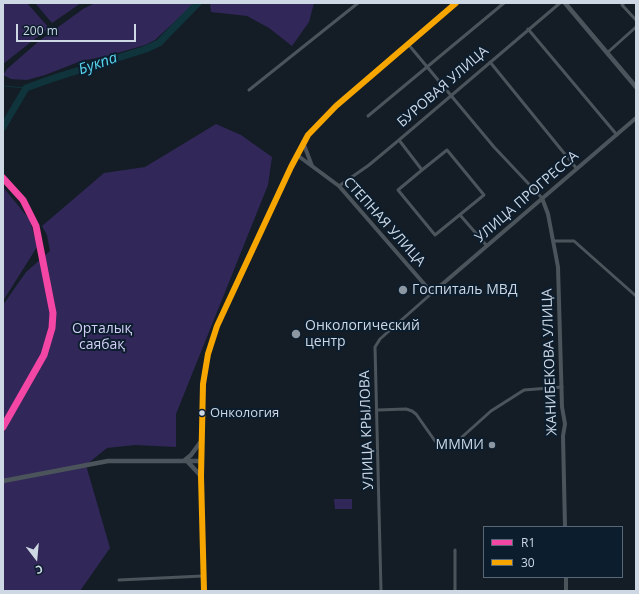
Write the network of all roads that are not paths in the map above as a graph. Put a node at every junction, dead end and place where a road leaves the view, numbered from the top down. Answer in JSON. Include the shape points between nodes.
{"nodes":[{"id":1,"x":358,"y":3,"type":"edge"},
{"id":2,"x":456,"y":3,"type":"edge"},
{"id":3,"x":504,"y":3,"type":"edge"},
{"id":4,"x":560,"y":3,"type":"edge"},
{"id":5,"x":565,"y":3,"type":"edge"},
{"id":6,"x":624,"y":3,"type":"edge"},
{"id":7,"x":636,"y":20,"type":"edge"},
{"id":8,"x":636,"y":28,"type":"edge"},
{"id":9,"x":528,"y":29,"type":"junction"},
{"id":10,"x":408,"y":44,"type":"junction"},
{"id":11,"x":607,"y":53,"type":"junction"},
{"id":12,"x":490,"y":62,"type":"junction"},
{"id":13,"x":427,"y":67,"type":"junction"},
{"id":14,"x":636,"y":87,"type":"edge"},
{"id":15,"x":249,"y":90,"type":"dead end"},
{"id":16,"x":451,"y":94,"type":"junction"},
{"id":17,"x":368,"y":116,"type":"dead end"},
{"id":18,"x":636,"y":118,"type":"edge"},
{"id":19,"x":617,"y":135,"type":"junction"},
{"id":20,"x":399,"y":140,"type":"junction"},
{"id":21,"x":303,"y":142,"type":"junction"},
{"id":22,"x":297,"y":154,"type":"junction"},
{"id":23,"x":312,"y":166,"type":"junction"},
{"id":24,"x":576,"y":169,"type":"junction"},
{"id":25,"x":422,"y":170,"type":"junction"},
{"id":26,"x":339,"y":186,"type":"junction"},
{"id":27,"x":542,"y":198,"type":"junction"},
{"id":28,"x":460,"y":215,"type":"junction"},
{"id":29,"x":554,"y":241,"type":"junction"},
{"id":30,"x":487,"y":246,"type":"junction"},
{"id":31,"x":432,"y":293,"type":"junction"},
{"id":32,"x":636,"y":295,"type":"edge"},
{"id":33,"x":562,"y":387,"type":"junction"},
{"id":34,"x":378,"y":410,"type":"junction"},
{"id":35,"x":462,"y":437,"type":"dead end"},
{"id":36,"x":202,"y":440,"type":"junction"},
{"id":37,"x":435,"y":441,"type":"dead end"},
{"id":38,"x":185,"y":460,"type":"junction"},
{"id":39,"x":202,"y":461,"type":"junction"},
{"id":40,"x":201,"y":476,"type":"junction"},
{"id":41,"x":3,"y":481,"type":"edge"},
{"id":42,"x":565,"y":526,"type":"edge"},
{"id":43,"x":455,"y":550,"type":"dead end"},
{"id":44,"x":204,"y":576,"type":"junction"},
{"id":45,"x":566,"y":578,"type":"edge"},
{"id":46,"x":119,"y":580,"type":"dead end"},
{"id":47,"x":204,"y":591,"type":"edge"},
{"id":48,"x":381,"y":591,"type":"edge"},
{"id":49,"x":455,"y":591,"type":"edge"},
{"id":50,"x":566,"y":591,"type":"edge"}],
"edges":[{"from":1,"to":15,"type":"street"},
{"from":2,"to":10,"type":"main road"},
{"from":3,"to":13,"type":"street"},
{"from":4,"to":9,"type":"street","name":"БУРОВАЯ УЛИЦА"},
{"from":5,"to":11,"type":"main road"},
{"from":6,"to":7,"type":"street","via":[[622,5]]},
{"from":8,"to":11,"type":"street"},
{"from":9,"to":12,"type":"street","name":"БУРОВАЯ УЛИЦА"},
{"from":9,"to":19,"type":"street"},
{"from":10,"to":13,"type":"street"},
{"from":10,"to":21,"type":"main road","via":[[336,106]]},
{"from":11,"to":14,"type":"main road"},
{"from":12,"to":16,"type":"street","name":"БУРОВАЯ УЛИЦА"},
{"from":12,"to":24,"type":"street"},
{"from":13,"to":16,"type":"street"},
{"from":13,"to":17,"type":"street"},
{"from":16,"to":20,"type":"street","name":"БУРОВАЯ УЛИЦА"},
{"from":16,"to":27,"type":"street","via":[[494,147]]},
{"from":18,"to":19,"type":"street","name":"УЛИЦА ПРОГРЕССА"},
{"from":19,"to":24,"type":"street","name":"УЛИЦА ПРОГРЕССА"},
{"from":20,"to":25,"type":"street"},
{"from":20,"to":26,"type":"street","name":"БУРОВАЯ УЛИЦА"},
{"from":21,"to":22,"type":"main road"},
{"from":21,"to":23,"type":"street"},
{"from":22,"to":23,"type":"street","name":"СТЕПНАЯ УЛИЦА"},
{"from":22,"to":36,"type":"main road","via":[[209,347],[203,384]]},
{"from":23,"to":26,"type":"street","name":"СТЕПНАЯ УЛИЦА"},
{"from":24,"to":27,"type":"street","name":"УЛИЦА ПРОГРЕССА"},
{"from":25,"to":28,"type":"street","via":[[447,150],[484,195]]},
{"from":25,"to":28,"type":"street","via":[[398,190],[416,214],[435,236]]},
{"from":26,"to":31,"type":"street","name":"СТЕПНАЯ УЛИЦА"},
{"from":27,"to":29,"type":"street","name":"ЖАНИБЕКОВА УЛИЦА"},
{"from":27,"to":30,"type":"street","name":"УЛИЦА ПРОГРЕССА"},
{"from":28,"to":30,"type":"street"},
{"from":29,"to":32,"type":"street","via":[[574,240]]},
{"from":29,"to":33,"type":"street","name":"ЖАНИБЕКОВА УЛИЦА","via":[[558,267]]},
{"from":30,"to":31,"type":"street","name":"УЛИЦА ПРОГРЕССА"},
{"from":31,"to":34,"type":"street","name":"УЛИЦА КРЫЛОВА","via":[[376,343]]},
{"from":33,"to":35,"type":"street","via":[[524,390],[491,411]]},
{"from":33,"to":42,"type":"street","name":"ЖАНИБЕКОВА УЛИЦА","via":[[565,424]]},
{"from":34,"to":37,"type":"street","via":[[412,411]]},
{"from":34,"to":48,"type":"street","name":"УЛИЦА КРЫЛОВА"},
{"from":36,"to":38,"type":"main road"},
{"from":36,"to":39,"type":"main road"},
{"from":38,"to":39,"type":"main road"},
{"from":38,"to":40,"type":"main road","via":[[195,467]]},
{"from":38,"to":41,"type":"main road","via":[[108,461]]},
{"from":39,"to":40,"type":"main road"},
{"from":40,"to":44,"type":"main road"},
{"from":43,"to":49,"type":"street"},
{"from":44,"to":46,"type":"street"},
{"from":44,"to":47,"type":"main road"},
{"from":45,"to":50,"type":"street"}]}
